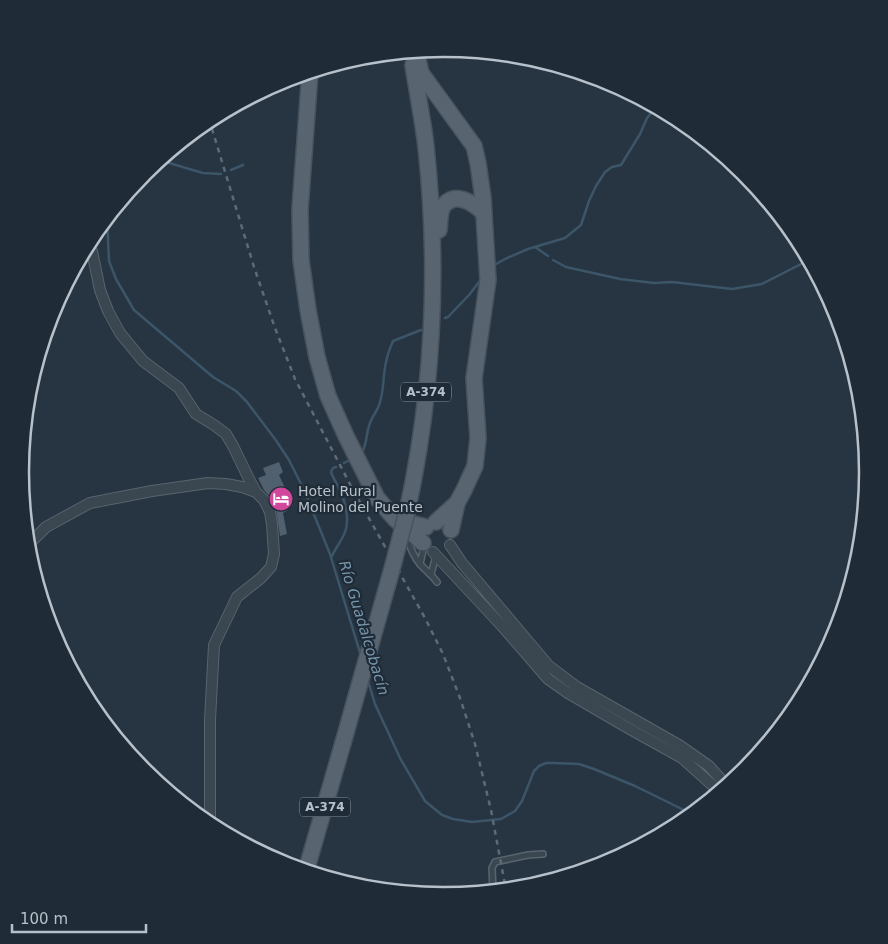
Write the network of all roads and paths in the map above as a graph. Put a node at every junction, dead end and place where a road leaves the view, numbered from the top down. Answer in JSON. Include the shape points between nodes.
{"nodes":[{"id":1,"x":411,"y":58,"type":"edge"},
{"id":2,"x":418,"y":58,"type":"edge"},
{"id":3,"x":309,"y":80,"type":"edge"},
{"id":4,"x":484,"y":213,"type":"junction"},
{"id":5,"x":91,"y":254,"type":"edge"},
{"id":6,"x":433,"y":270,"type":"junction"},
{"id":7,"x":256,"y":492,"type":"junction"},
{"id":8,"x":457,"y":503,"type":"junction"},
{"id":9,"x":401,"y":519,"type":"junction"},
{"id":10,"x":431,"y":524,"type":"junction"},
{"id":11,"x":450,"y":538,"type":"junction"},
{"id":12,"x":34,"y":539,"type":"edge"},
{"id":13,"x":429,"y":549,"type":"junction"},
{"id":14,"x":420,"y":564,"type":"junction"},
{"id":15,"x":431,"y":574,"type":"junction"},
{"id":16,"x":436,"y":582,"type":"dead end"},
{"id":17,"x":722,"y":780,"type":"edge"},
{"id":18,"x":714,"y":787,"type":"edge"},
{"id":19,"x":210,"y":815,"type":"edge"},
{"id":20,"x":542,"y":854,"type":"dead end"},
{"id":21,"x":308,"y":864,"type":"edge"},
{"id":22,"x":493,"y":884,"type":"edge"}],
"edges":[{"from":1,"to":6,"type":"main road","number":"A-374","via":[[426,146]]},
{"from":2,"to":4,"type":"main road","via":[[421,73],[474,146]]},
{"from":3,"to":9,"type":"main road","via":[[300,209],[302,260],[317,357],[328,396],[377,498]]},
{"from":4,"to":6,"type":"main road","via":[[466,200],[452,200],[444,206]]},
{"from":4,"to":8,"type":"main road","via":[[488,280],[474,378],[478,438],[475,466]]},
{"from":5,"to":7,"type":"street","via":[[100,290],[120,333],[143,361],[178,388],[196,414],[226,434]]},
{"from":6,"to":9,"type":"main road","number":"A-374","via":[[430,356],[420,438],[413,485]]},
{"from":7,"to":12,"type":"street","via":[[208,483],[90,503],[46,527]]},
{"from":7,"to":19,"type":"street","via":[[270,512],[274,554],[271,568],[238,597],[214,645]]},
{"from":8,"to":10,"type":"main road"},
{"from":8,"to":11,"type":"main road"},
{"from":9,"to":10,"type":"main road"},
{"from":9,"to":13,"type":"main road"},
{"from":9,"to":14,"type":"lane"},
{"from":9,"to":21,"type":"main road","number":"A-374","bridge":true,"via":[[392,569]]},
{"from":10,"to":11,"type":"street","via":[[445,524]]},
{"from":10,"to":13,"type":"street","via":[[422,534]]},
{"from":11,"to":13,"type":"street","via":[[442,552]]},
{"from":11,"to":17,"type":"street","via":[[462,563],[549,666],[577,687],[679,745],[710,766]]},
{"from":13,"to":14,"type":"lane"},
{"from":13,"to":15,"type":"lane"},
{"from":13,"to":18,"type":"street","via":[[548,679],[682,758]]},
{"from":14,"to":15,"type":"lane"},
{"from":15,"to":16,"type":"lane"},
{"from":20,"to":22,"type":"lane","via":[[495,862]]}]}
